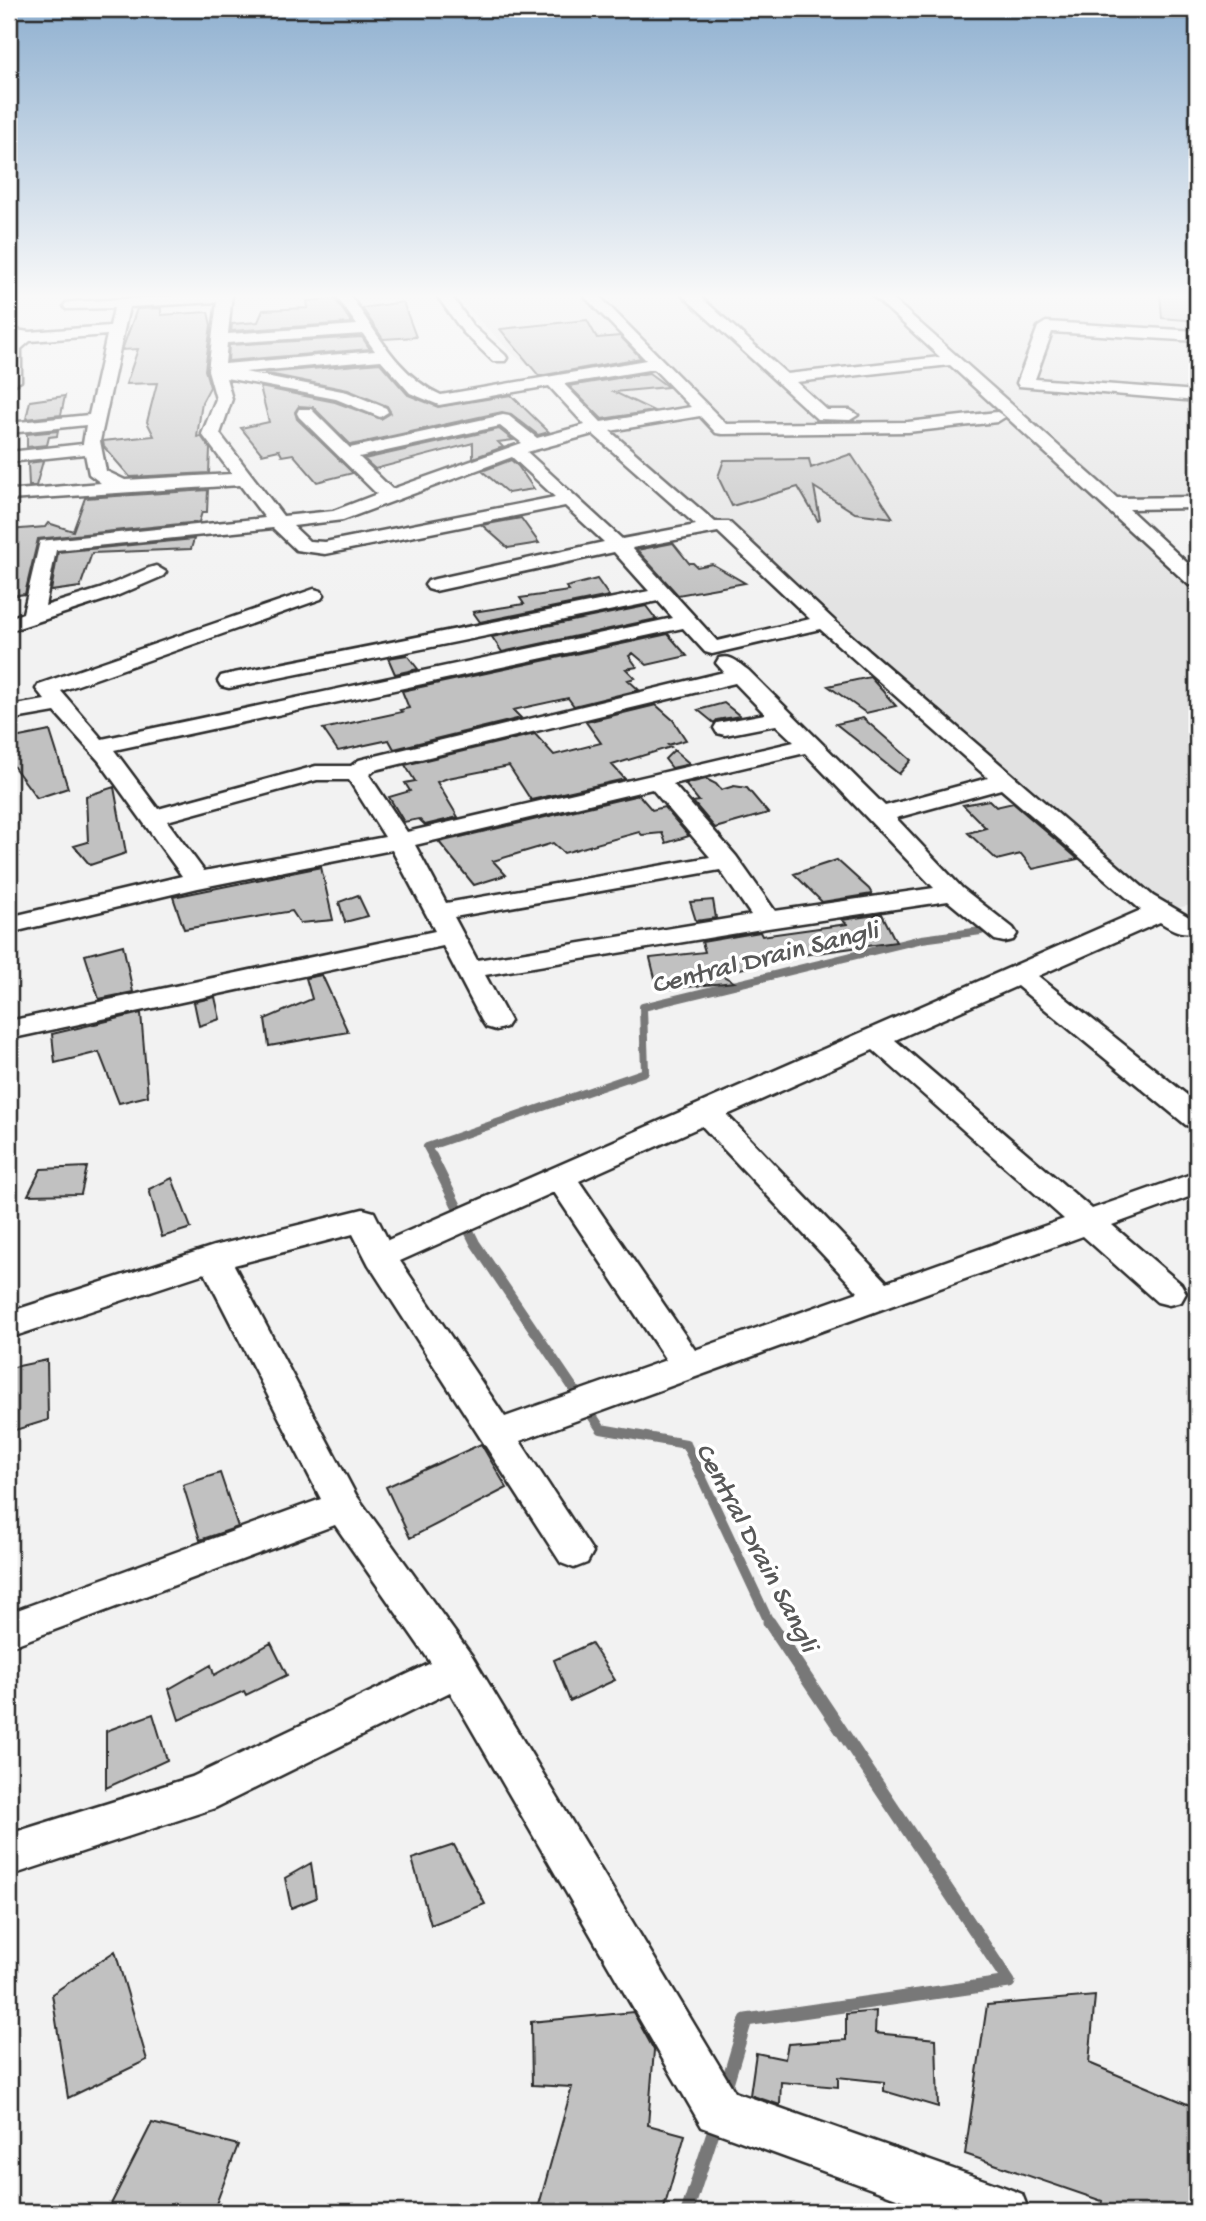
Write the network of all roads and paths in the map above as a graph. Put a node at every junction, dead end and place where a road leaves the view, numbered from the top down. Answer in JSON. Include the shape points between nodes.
{"nodes":[{"id":1,"x":101,"y":397,"type":"edge"},
{"id":2,"x":229,"y":397,"type":"edge"},
{"id":3,"x":262,"y":397,"type":"dead end"},
{"id":4,"x":266,"y":397,"type":"edge"},
{"id":5,"x":347,"y":397,"type":"edge"},
{"id":6,"x":408,"y":397,"type":"edge"},
{"id":7,"x":431,"y":397,"type":"edge"},
{"id":8,"x":458,"y":397,"type":"edge"},
{"id":9,"x":481,"y":397,"type":"edge"},
{"id":10,"x":568,"y":397,"type":"edge"},
{"id":11,"x":691,"y":397,"type":"edge"},
{"id":12,"x":803,"y":397,"type":"edge"},
{"id":13,"x":995,"y":397,"type":"edge"},
{"id":14,"x":704,"y":410,"type":"junction"},
{"id":15,"x":380,"y":412,"type":"junction"},
{"id":16,"x":354,"y":417,"type":"dead end"},
{"id":17,"x":997,"y":418,"type":"junction"},
{"id":18,"x":1019,"y":418,"type":"junction"},
{"id":19,"x":96,"y":419,"type":"junction"},
{"id":20,"x":332,"y":420,"type":"dead end"},
{"id":21,"x":503,"y":420,"type":"junction"},
{"id":22,"x":9,"y":428,"type":"edge"},
{"id":23,"x":597,"y":428,"type":"junction"},
{"id":24,"x":535,"y":444,"type":"junction"},
{"id":25,"x":92,"y":448,"type":"junction"},
{"id":26,"x":515,"y":450,"type":"junction"},
{"id":27,"x":347,"y":454,"type":"junction"},
{"id":28,"x":9,"y":457,"type":"edge"},
{"id":29,"x":245,"y":478,"type":"junction"},
{"id":30,"x":122,"y":486,"type":"junction"},
{"id":31,"x":9,"y":493,"type":"edge"},
{"id":32,"x":389,"y":496,"type":"junction"},
{"id":33,"x":570,"y":499,"type":"junction"},
{"id":34,"x":1197,"y":502,"type":"edge"},
{"id":35,"x":1112,"y":504,"type":"junction"},
{"id":36,"x":277,"y":521,"type":"junction"},
{"id":37,"x":711,"y":528,"type":"junction"},
{"id":38,"x":618,"y":545,"type":"junction"},
{"id":39,"x":156,"y":572,"type":"dead end"},
{"id":40,"x":1197,"y":582,"type":"edge"},
{"id":41,"x":435,"y":585,"type":"dead end"},
{"id":42,"x":663,"y":594,"type":"junction"},
{"id":43,"x":314,"y":595,"type":"dead end"},
{"id":44,"x":9,"y":607,"type":"edge"},
{"id":45,"x":34,"y":611,"type":"junction"},
{"id":46,"x":687,"y":621,"type":"junction"},
{"id":47,"x":825,"y":622,"type":"junction"},
{"id":48,"x":9,"y":625,"type":"edge"},
{"id":49,"x":712,"y":648,"type":"junction"},
{"id":50,"x":740,"y":676,"type":"junction"},
{"id":51,"x":229,"y":681,"type":"dead end"},
{"id":52,"x":60,"y":704,"type":"junction"},
{"id":53,"x":9,"y":713,"type":"edge"},
{"id":54,"x":782,"y":717,"type":"junction"},
{"id":55,"x":725,"y":728,"type":"dead end"},
{"id":56,"x":810,"y":745,"type":"junction"},
{"id":57,"x":97,"y":747,"type":"junction"},
{"id":58,"x":356,"y":773,"type":"junction"},
{"id":59,"x":1006,"y":780,"type":"junction"},
{"id":60,"x":657,"y":781,"type":"junction"},
{"id":61,"x":880,"y":815,"type":"junction"},
{"id":62,"x":152,"y":818,"type":"junction"},
{"id":63,"x":401,"y":841,"type":"junction"},
{"id":64,"x":727,"y":860,"type":"junction"},
{"id":65,"x":198,"y":880,"type":"junction"},
{"id":66,"x":953,"y":893,"type":"junction"},
{"id":67,"x":438,"y":912,"type":"junction"},
{"id":68,"x":768,"y":920,"type":"junction"},
{"id":69,"x":1186,"y":924,"type":"edge"},
{"id":70,"x":9,"y":925,"type":"edge"},
{"id":71,"x":1004,"y":934,"type":"dead end"},
{"id":72,"x":451,"y":936,"type":"junction"},
{"id":73,"x":469,"y":970,"type":"junction"},
{"id":74,"x":1019,"y":974,"type":"junction"},
{"id":75,"x":496,"y":1021,"type":"dead end"},
{"id":76,"x":9,"y":1030,"type":"edge"},
{"id":77,"x":876,"y":1038,"type":"junction"},
{"id":78,"x":707,"y":1113,"type":"junction"},
{"id":79,"x":1197,"y":1118,"type":"edge"},
{"id":80,"x":560,"y":1177,"type":"junction"},
{"id":81,"x":1197,"y":1184,"type":"edge"},
{"id":82,"x":1087,"y":1221,"type":"junction"},
{"id":83,"x":380,"y":1257,"type":"junction"},
{"id":84,"x":214,"y":1258,"type":"junction"},
{"id":85,"x":1169,"y":1293,"type":"dead end"},
{"id":86,"x":881,"y":1296,"type":"junction"},
{"id":87,"x":9,"y":1325,"type":"edge"},
{"id":88,"x":688,"y":1366,"type":"junction"},
{"id":89,"x":496,"y":1435,"type":"junction"},
{"id":90,"x":343,"y":1506,"type":"junction"},
{"id":91,"x":574,"y":1552,"type":"dead end"},
{"id":92,"x":9,"y":1630,"type":"edge"},
{"id":93,"x":458,"y":1669,"type":"junction"},
{"id":94,"x":9,"y":1855,"type":"edge"},
{"id":95,"x":1004,"y":2212,"type":"edge"}],
"edges":[{"from":1,"to":19,"type":"street"},
{"from":2,"to":29,"type":"street","via":[[211,434]]},
{"from":3,"to":4,"type":"street"},
{"from":5,"to":15,"type":"street"},
{"from":6,"to":15,"type":"street"},
{"from":7,"to":8,"type":"street"},
{"from":9,"to":21,"type":"street"},
{"from":10,"to":23,"type":"street"},
{"from":11,"to":14,"type":"street"},
{"from":12,"to":17,"type":"street","via":[[823,415]]},
{"from":13,"to":18,"type":"street"},
{"from":14,"to":17,"type":"street","via":[[722,429],[908,427]]},
{"from":14,"to":23,"type":"street"},
{"from":15,"to":16,"type":"street"},
{"from":17,"to":18,"type":"street"},
{"from":18,"to":35,"type":"street"},
{"from":19,"to":22,"type":"street"},
{"from":19,"to":25,"type":"street"},
{"from":20,"to":27,"type":"street","via":[[309,417]]},
{"from":21,"to":24,"type":"street"},
{"from":21,"to":27,"type":"street"},
{"from":23,"to":24,"type":"street"},
{"from":23,"to":37,"type":"street"},
{"from":24,"to":26,"type":"street"},
{"from":25,"to":28,"type":"street"},
{"from":25,"to":30,"type":"street","via":[[98,474]]},
{"from":26,"to":32,"type":"street"},
{"from":26,"to":33,"type":"street"},
{"from":27,"to":32,"type":"street"},
{"from":29,"to":30,"type":"street"},
{"from":29,"to":36,"type":"street"},
{"from":30,"to":31,"type":"street"},
{"from":32,"to":36,"type":"street","via":[[336,516]]},
{"from":33,"to":36,"type":"street","via":[[325,548],[303,547]]},
{"from":33,"to":38,"type":"street"},
{"from":34,"to":35,"type":"street"},
{"from":35,"to":40,"type":"street"},
{"from":36,"to":45,"type":"street","via":[[47,545]]},
{"from":37,"to":38,"type":"street"},
{"from":37,"to":47,"type":"street","via":[[722,526]]},
{"from":38,"to":41,"type":"street"},
{"from":38,"to":42,"type":"street"},
{"from":39,"to":45,"type":"street","via":[[107,593]]},
{"from":42,"to":46,"type":"street"},
{"from":42,"to":51,"type":"street"},
{"from":43,"to":52,"type":"street","via":[[47,689]]},
{"from":44,"to":45,"type":"street"},
{"from":45,"to":48,"type":"street"},
{"from":46,"to":49,"type":"street"},
{"from":46,"to":57,"type":"street"},
{"from":47,"to":49,"type":"street"},
{"from":47,"to":59,"type":"street"},
{"from":49,"to":50,"type":"street"},
{"from":50,"to":54,"type":"street"},
{"from":50,"to":58,"type":"street","via":[[367,765]]},
{"from":52,"to":53,"type":"street"},
{"from":52,"to":57,"type":"street"},
{"from":54,"to":55,"type":"street"},
{"from":54,"to":56,"type":"street"},
{"from":56,"to":60,"type":"street"},
{"from":56,"to":61,"type":"street"},
{"from":57,"to":62,"type":"street"},
{"from":58,"to":62,"type":"street","via":[[316,773]]},
{"from":58,"to":63,"type":"street"},
{"from":59,"to":61,"type":"street"},
{"from":59,"to":69,"type":"street","via":[[1144,901]]},
{"from":60,"to":63,"type":"street"},
{"from":60,"to":64,"type":"street"},
{"from":61,"to":66,"type":"street"},
{"from":62,"to":65,"type":"street"},
{"from":63,"to":65,"type":"street"},
{"from":63,"to":67,"type":"street"},
{"from":64,"to":67,"type":"street"},
{"from":64,"to":68,"type":"street"},
{"from":65,"to":70,"type":"street"},
{"from":66,"to":68,"type":"street"},
{"from":66,"to":71,"type":"street"},
{"from":67,"to":72,"type":"street"},
{"from":68,"to":73,"type":"street"},
{"from":69,"to":74,"type":"street"},
{"from":72,"to":73,"type":"street"},
{"from":72,"to":76,"type":"street"},
{"from":73,"to":75,"type":"street"},
{"from":74,"to":77,"type":"street"},
{"from":74,"to":79,"type":"street"},
{"from":77,"to":78,"type":"street"},
{"from":77,"to":82,"type":"street"},
{"from":78,"to":80,"type":"street"},
{"from":78,"to":86,"type":"street"},
{"from":80,"to":83,"type":"street"},
{"from":80,"to":88,"type":"street"},
{"from":81,"to":82,"type":"street"},
{"from":82,"to":85,"type":"street"},
{"from":82,"to":86,"type":"street"},
{"from":83,"to":84,"type":"street","via":[[363,1220]]},
{"from":83,"to":89,"type":"street"},
{"from":84,"to":87,"type":"street"},
{"from":84,"to":90,"type":"street"},
{"from":86,"to":88,"type":"street"},
{"from":88,"to":89,"type":"street"},
{"from":89,"to":91,"type":"street"},
{"from":90,"to":92,"type":"street"},
{"from":90,"to":93,"type":"street"},
{"from":93,"to":94,"type":"street","via":[[200,1794]]},
{"from":93,"to":95,"type":"street","via":[[719,2110]]}]}
